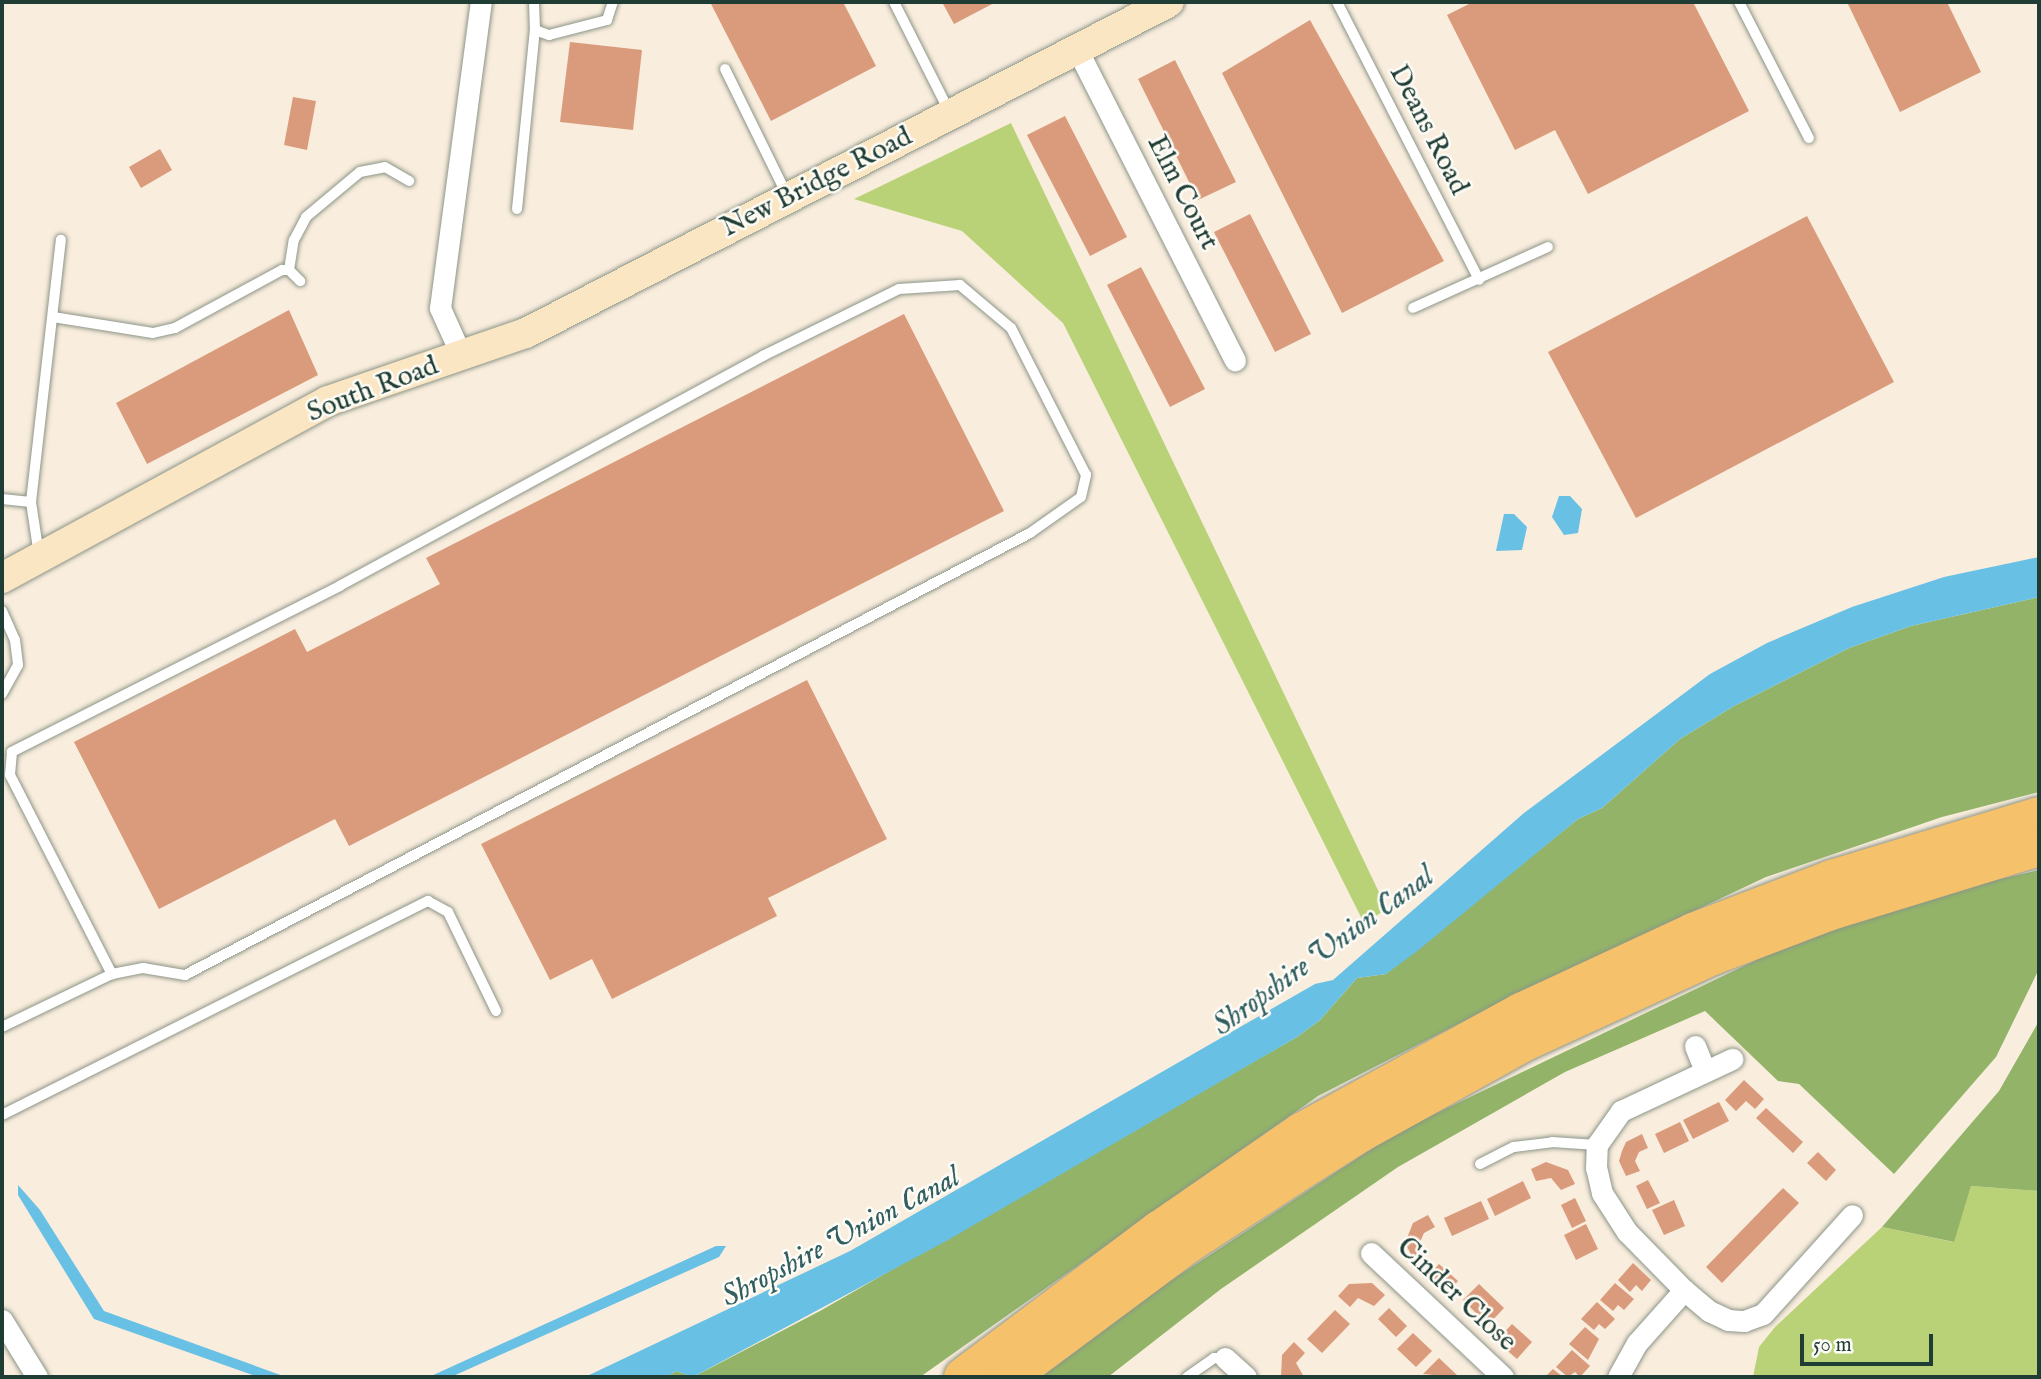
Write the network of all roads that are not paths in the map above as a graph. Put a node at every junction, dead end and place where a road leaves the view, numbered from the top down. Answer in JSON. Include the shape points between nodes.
{"nodes":[{"id":1,"x":481,"y":2,"type":"edge"},
{"id":2,"x":534,"y":2,"type":"edge"},
{"id":3,"x":613,"y":2,"type":"edge"},
{"id":4,"x":894,"y":2,"type":"edge"},
{"id":5,"x":1169,"y":2,"type":"edge"},
{"id":6,"x":1337,"y":2,"type":"edge"},
{"id":7,"x":1739,"y":2,"type":"edge"},
{"id":8,"x":535,"y":30,"type":"junction"},
{"id":9,"x":1078,"y":51,"type":"junction"},
{"id":10,"x":724,"y":69,"type":"dead end"},
{"id":11,"x":951,"y":115,"type":"junction"},
{"id":12,"x":1809,"y":138,"type":"dead end"},
{"id":13,"x":409,"y":181,"type":"dead end"},
{"id":14,"x":789,"y":198,"type":"junction"},
{"id":15,"x":517,"y":209,"type":"dead end"},
{"id":16,"x":61,"y":240,"type":"dead end"},
{"id":17,"x":1548,"y":247,"type":"dead end"},
{"id":18,"x":289,"y":270,"type":"junction"},
{"id":19,"x":1479,"y":280,"type":"junction"},
{"id":20,"x":300,"y":281,"type":"dead end"},
{"id":21,"x":1413,"y":308,"type":"dead end"},
{"id":22,"x":53,"y":317,"type":"junction"},
{"id":23,"x":462,"y":357,"type":"junction"},
{"id":24,"x":1236,"y":360,"type":"dead end"},
{"id":25,"x":2,"y":499,"type":"edge"},
{"id":26,"x":31,"y":502,"type":"junction"},
{"id":27,"x":39,"y":557,"type":"junction"},
{"id":28,"x":2,"y":578,"type":"edge"},
{"id":29,"x":2,"y":611,"type":"edge"},
{"id":30,"x":2,"y":694,"type":"edge"},
{"id":31,"x":2039,"y":816,"type":"edge"},
{"id":32,"x":2039,"y":847,"type":"edge"},
{"id":33,"x":112,"y":974,"type":"junction"},
{"id":34,"x":496,"y":1010,"type":"dead end"},
{"id":35,"x":2,"y":1027,"type":"edge"},
{"id":36,"x":1695,"y":1046,"type":"dead end"},
{"id":37,"x":1732,"y":1059,"type":"dead end"},
{"id":38,"x":1705,"y":1071,"type":"junction"},
{"id":39,"x":2,"y":1115,"type":"edge"},
{"id":40,"x":1597,"y":1145,"type":"junction"},
{"id":41,"x":1480,"y":1164,"type":"dead end"},
{"id":42,"x":1852,"y":1215,"type":"dead end"},
{"id":43,"x":1371,"y":1253,"type":"dead end"},
{"id":44,"x":1684,"y":1290,"type":"junction"},
{"id":45,"x":2,"y":1320,"type":"edge"},
{"id":46,"x":1225,"y":1358,"type":"joint"},
{"id":47,"x":37,"y":1377,"type":"edge"},
{"id":48,"x":962,"y":1377,"type":"edge"},
{"id":49,"x":1009,"y":1377,"type":"edge"},
{"id":50,"x":1187,"y":1377,"type":"edge"},
{"id":51,"x":1246,"y":1377,"type":"edge"},
{"id":52,"x":1503,"y":1377,"type":"edge"},
{"id":53,"x":1618,"y":1377,"type":"edge"}],
"edges":[{"from":1,"to":23,"type":"street","name":"South Road","via":[[440,308]]},
{"from":2,"to":8,"type":"lane"},
{"from":3,"to":8,"type":"lane","via":[[607,20],[550,35]]},
{"from":4,"to":11,"type":"lane"},
{"from":5,"to":9,"type":"street","name":"New Bridge Road"},
{"from":6,"to":19,"type":"lane","name":"Deans Road"},
{"from":7,"to":12,"type":"lane"},
{"from":8,"to":15,"type":"lane"},
{"from":9,"to":11,"type":"street","name":"New Bridge Road"},
{"from":9,"to":24,"type":"street","name":"Elm Court"},
{"from":10,"to":14,"type":"lane"},
{"from":11,"to":14,"type":"street","name":"New Bridge Road"},
{"from":13,"to":18,"type":"lane","via":[[385,167],[360,172],[306,217],[294,240]]},
{"from":14,"to":23,"type":"street","name":"New Bridge Road","via":[[526,333]]},
{"from":16,"to":22,"type":"lane"},
{"from":17,"to":19,"type":"lane"},
{"from":18,"to":20,"type":"lane"},
{"from":18,"to":22,"type":"lane","via":[[175,328],[153,333]]},
{"from":19,"to":21,"type":"lane"},
{"from":22,"to":26,"type":"lane"},
{"from":23,"to":27,"type":"street","name":"South Road","via":[[328,401]]},
{"from":25,"to":26,"type":"lane"},
{"from":26,"to":27,"type":"lane"},
{"from":27,"to":28,"type":"street","name":"South Road"},
{"from":29,"to":30,"type":"lane","via":[[15,640],[18,665]]},
{"from":31,"to":48,"type":"highway","via":[[1832,879],[1693,932],[1521,1012],[1301,1132],[1158,1230]]},
{"from":32,"to":49,"type":"highway","via":[[1831,911],[1713,956],[1527,1041],[1359,1133],[1291,1177],[1188,1244]]},
{"from":33,"to":33,"type":"lane","via":[[10,775],[12,751],[340,586],[763,356],[899,289],[960,285],[1011,328],[1086,475],[1081,497],[1030,533],[185,975],[143,968]]},
{"from":33,"to":35,"type":"lane"},
{"from":34,"to":39,"type":"lane","via":[[448,912],[428,901]]},
{"from":36,"to":38,"type":"street"},
{"from":37,"to":38,"type":"street"},
{"from":38,"to":40,"type":"street","via":[[1621,1111]]},
{"from":40,"to":41,"type":"lane","via":[[1552,1142],[1514,1147]]},
{"from":40,"to":44,"type":"street","via":[[1602,1193],[1627,1232]]},
{"from":42,"to":44,"type":"street","via":[[1763,1314],[1744,1321],[1728,1320]]},
{"from":43,"to":52,"type":"street","name":"Cinder Close"},
{"from":44,"to":53,"type":"street","via":[[1637,1343]]},
{"from":45,"to":47,"type":"street"},
{"from":46,"to":50,"type":"lane","via":[[1214,1358]]},
{"from":46,"to":51,"type":"street"}]}
